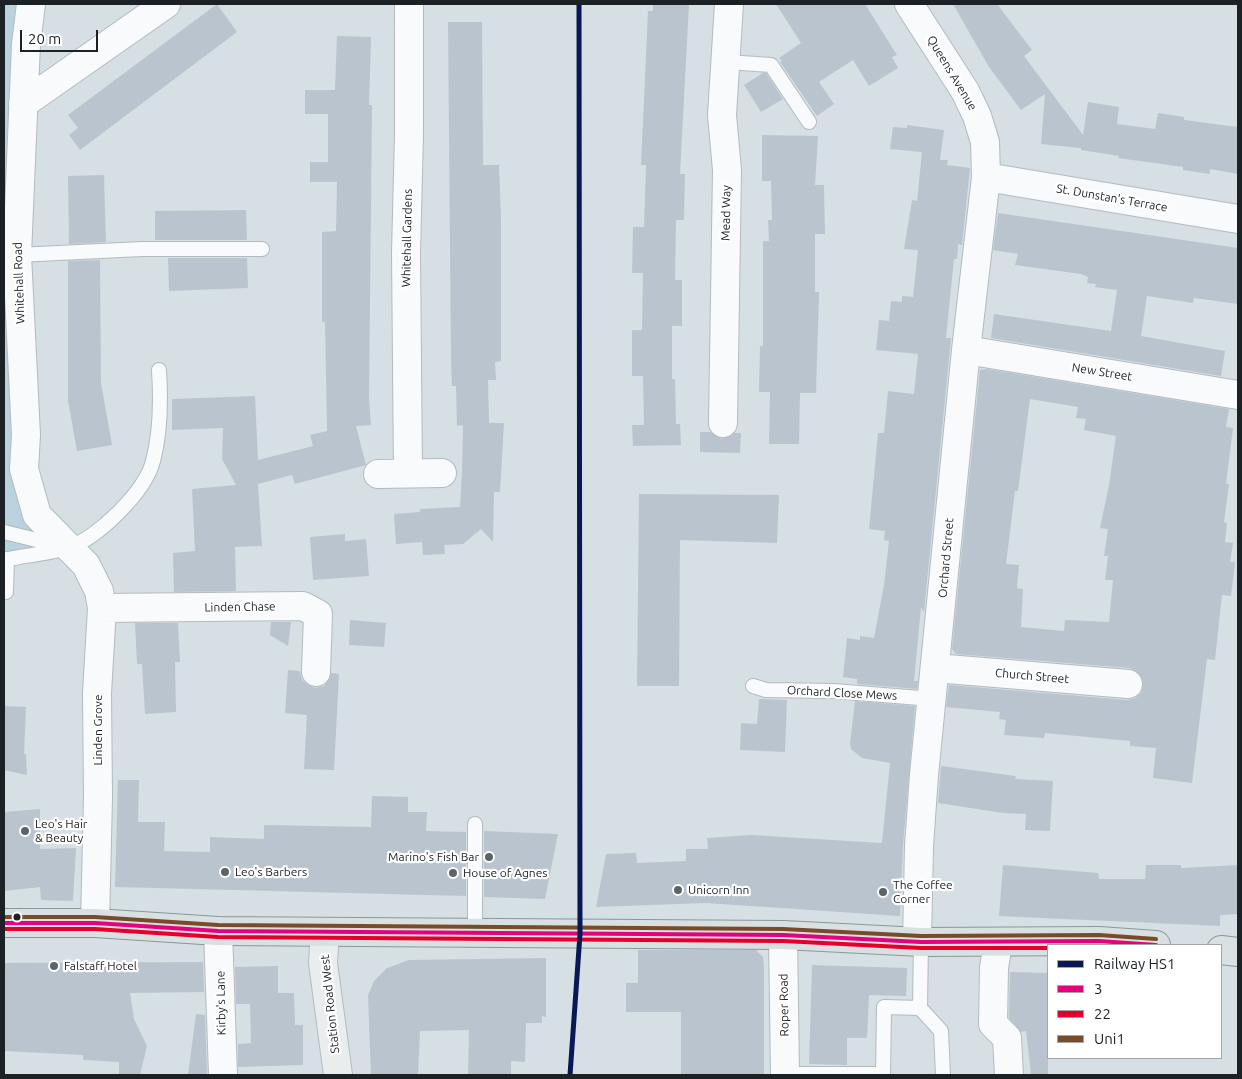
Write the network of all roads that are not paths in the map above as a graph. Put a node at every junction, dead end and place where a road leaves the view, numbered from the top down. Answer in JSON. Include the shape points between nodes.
{"nodes":[{"id":1,"x":31,"y":4,"type":"edge"},
{"id":2,"x":166,"y":4,"type":"edge"},
{"id":3,"x":408,"y":4,"type":"edge"},
{"id":4,"x":729,"y":4,"type":"edge"},
{"id":5,"x":909,"y":4,"type":"edge"},
{"id":6,"x":726,"y":62,"type":"junction"},
{"id":7,"x":23,"y":104,"type":"junction"},
{"id":8,"x":809,"y":122,"type":"dead end"},
{"id":9,"x":986,"y":177,"type":"junction"},
{"id":10,"x":1238,"y":219,"type":"edge"},
{"id":11,"x":262,"y":249,"type":"dead end"},
{"id":12,"x":17,"y":255,"type":"junction"},
{"id":13,"x":966,"y":350,"type":"junction"},
{"id":14,"x":159,"y":370,"type":"dead end"},
{"id":15,"x":1238,"y":395,"type":"edge"},
{"id":16,"x":724,"y":423,"type":"dead end"},
{"id":17,"x":408,"y":473,"type":"junction"},
{"id":18,"x":442,"y":473,"type":"dead end"},
{"id":19,"x":378,"y":474,"type":"dead end"},
{"id":20,"x":4,"y":532,"type":"edge"},
{"id":21,"x":69,"y":548,"type":"junction"},
{"id":22,"x":5,"y":559,"type":"edge"},
{"id":23,"x":6,"y":592,"type":"dead end"},
{"id":24,"x":102,"y":608,"type":"junction"},
{"id":25,"x":935,"y":668,"type":"junction"},
{"id":26,"x":316,"y":672,"type":"dead end"},
{"id":27,"x":1128,"y":684,"type":"dead end"},
{"id":28,"x":753,"y":686,"type":"dead end"},
{"id":29,"x":932,"y":699,"type":"junction"},
{"id":30,"x":475,"y":824,"type":"dead end"},
{"id":31,"x":4,"y":923,"type":"edge"},
{"id":32,"x":95,"y":923,"type":"junction"},
{"id":33,"x":218,"y":931,"type":"junction"},
{"id":34,"x":325,"y":932,"type":"junction"},
{"id":35,"x":475,"y":933,"type":"junction"},
{"id":36,"x":783,"y":935,"type":"junction"},
{"id":37,"x":919,"y":941,"type":"junction"},
{"id":38,"x":998,"y":942,"type":"junction"},
{"id":39,"x":1142,"y":944,"type":"edge"},
{"id":40,"x":1222,"y":950,"type":"edge"},
{"id":41,"x":1238,"y":952,"type":"edge"},
{"id":42,"x":920,"y":1008,"type":"junction"},
{"id":43,"x":223,"y":1075,"type":"edge"},
{"id":44,"x":338,"y":1075,"type":"edge"},
{"id":45,"x":785,"y":1075,"type":"edge"},
{"id":46,"x":883,"y":1075,"type":"edge"},
{"id":47,"x":944,"y":1075,"type":"edge"},
{"id":48,"x":1009,"y":1075,"type":"edge"}],
"edges":[{"from":1,"to":7,"type":"street","name":"Whitehall Road"},
{"from":2,"to":7,"type":"street"},
{"from":3,"to":17,"type":"street","name":"Whitehall Gardens"},
{"from":4,"to":6,"type":"street","name":"Mead Way"},
{"from":5,"to":9,"type":"street","name":"Queens Avenue","via":[[965,91],[977,116],[985,142]]},
{"from":6,"to":8,"type":"lane","via":[[771,65]]},
{"from":6,"to":16,"type":"street","name":"Mead Way","via":[[722,115],[727,170]]},
{"from":7,"to":12,"type":"street","name":"Whitehall Road"},
{"from":9,"to":10,"type":"street","name":"St. Dunstan's Terrace"},
{"from":9,"to":13,"type":"street","name":"Orchard Street"},
{"from":11,"to":12,"type":"lane","via":[[142,249]]},
{"from":12,"to":21,"type":"street","name":"Whitehall Road","via":[[26,435],[24,469],[37,515]]},
{"from":13,"to":15,"type":"street","name":"New Street"},
{"from":13,"to":25,"type":"street","name":"Orchard Street"},
{"from":14,"to":21,"type":"lane","via":[[160,415],[153,463],[144,480],[107,525]]},
{"from":17,"to":18,"type":"street"},
{"from":17,"to":19,"type":"street"},
{"from":20,"to":21,"type":"lane"},
{"from":21,"to":22,"type":"lane"},
{"from":21,"to":24,"type":"street","name":"Linden Grove","via":[[86,564],[99,591]]},
{"from":22,"to":23,"type":"lane"},
{"from":24,"to":26,"type":"street","name":"Linden Chase","via":[[302,606],[318,614]]},
{"from":24,"to":32,"type":"street","name":"Linden Grove","via":[[97,692]]},
{"from":25,"to":27,"type":"street","name":"Church Street"},
{"from":25,"to":29,"type":"street","name":"Orchard Street"},
{"from":28,"to":29,"type":"lane","name":"Orchard Close Mews","via":[[766,690],[834,691]]},
{"from":29,"to":37,"type":"street","name":"Orchard Street","via":[[919,846]]},
{"from":30,"to":35,"type":"lane"},
{"from":31,"to":32,"type":"main road"},
{"from":32,"to":33,"type":"main road"},
{"from":33,"to":34,"type":"main road"},
{"from":33,"to":43,"type":"street","name":"Kirby's Lane"},
{"from":34,"to":35,"type":"main road"},
{"from":34,"to":44,"type":"main road","name":"Station Road West","via":[[323,963]]},
{"from":35,"to":36,"type":"main road"},
{"from":36,"to":37,"type":"main road"},
{"from":36,"to":45,"type":"street","name":"Roper Road"},
{"from":37,"to":38,"type":"main road"},
{"from":37,"to":42,"type":"lane"},
{"from":38,"to":39,"type":"main road"},
{"from":38,"to":48,"type":"street","via":[[993,1024],[1007,1038]]},
{"from":40,"to":41,"type":"main road"},
{"from":42,"to":46,"type":"lane","via":[[884,1008]]},
{"from":42,"to":47,"type":"lane","via":[[941,1031]]},
{"from":45,"to":46,"type":"lane"}]}
